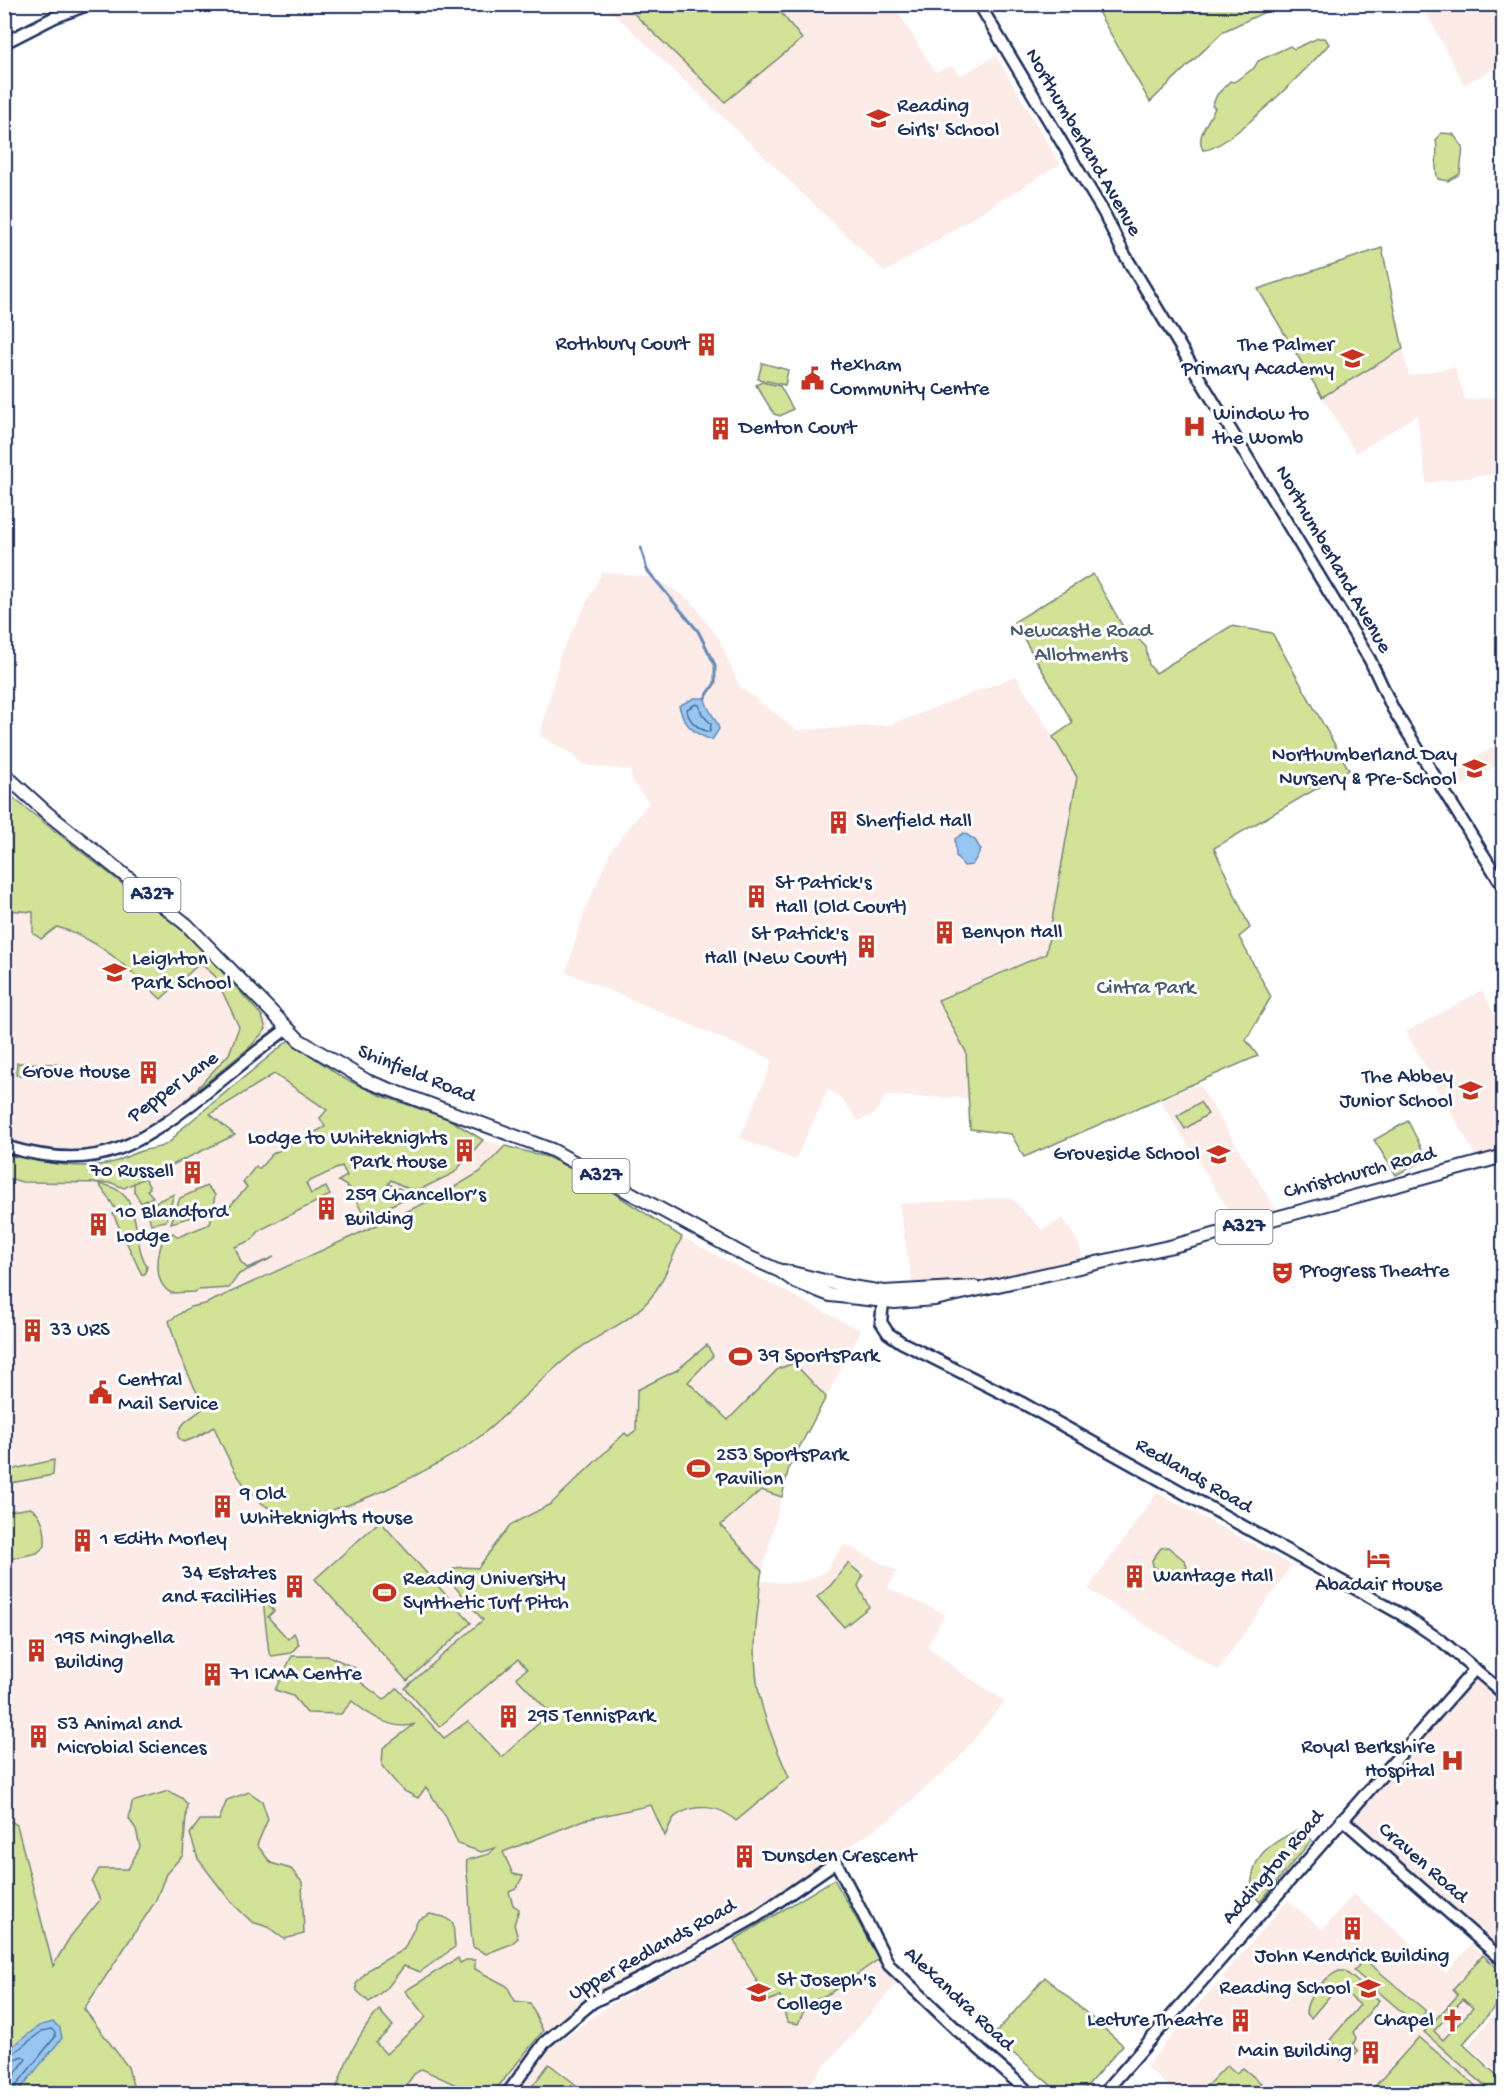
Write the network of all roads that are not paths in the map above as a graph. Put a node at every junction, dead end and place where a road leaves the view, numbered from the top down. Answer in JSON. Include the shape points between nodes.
{"nodes":[{"id":1,"x":90,"y":4,"type":"edge"},
{"id":2,"x":979,"y":4,"type":"edge"},
{"id":3,"x":4,"y":44,"type":"edge"},
{"id":4,"x":4,"y":774,"type":"edge"},
{"id":5,"x":1503,"y":888,"type":"edge"},
{"id":6,"x":287,"y":1029,"type":"junction"},
{"id":7,"x":4,"y":1146,"type":"edge"},
{"id":8,"x":1503,"y":1156,"type":"edge"},
{"id":9,"x":884,"y":1297,"type":"junction"},
{"id":10,"x":1475,"y":1669,"type":"junction"},
{"id":11,"x":1503,"y":1694,"type":"edge"},
{"id":12,"x":1342,"y":1819,"type":"junction"},
{"id":13,"x":836,"y":1862,"type":"joint"},
{"id":14,"x":1503,"y":1961,"type":"edge"},
{"id":15,"x":507,"y":2094,"type":"edge"},
{"id":16,"x":1031,"y":2094,"type":"edge"},
{"id":17,"x":1103,"y":2094,"type":"edge"}],
"edges":[{"from":1,"to":3,"type":"street"},
{"from":2,"to":5,"type":"street","name":"Northumberland Avenue","via":[[1104,213],[1123,252],[1370,660],[1399,719]]},
{"from":4,"to":6,"type":"main road","name":"Shinfield Road","number":"A327","via":[[187,925]]},
{"from":6,"to":7,"type":"street","name":"Pepper Lane","via":[[155,1129],[118,1149],[55,1157]]},
{"from":6,"to":9,"type":"main road","name":"Shinfield Road","number":"A327","via":[[367,1081],[552,1150],[747,1256],[780,1270]]},
{"from":8,"to":9,"type":"main road","name":"Christchurch Road","number":"A327","via":[[1173,1246],[982,1288],[962,1286]]},
{"from":9,"to":10,"type":"street","name":"Redlands Road","via":[[880,1322],[901,1342],[1024,1404],[1406,1617],[1443,1641]]},
{"from":10,"to":11,"type":"street","name":"Redlands Road"},
{"from":10,"to":12,"type":"street","name":"Addington Road"},
{"from":12,"to":14,"type":"street","name":"Craven Road"},
{"from":12,"to":17,"type":"street","name":"Addington Road"},
{"from":13,"to":15,"type":"street","name":"Upper Redlands Road","via":[[756,1917],[583,2009],[545,2042]]},
{"from":13,"to":16,"type":"street","name":"Alexandra Road","via":[[889,1965]]}]}
